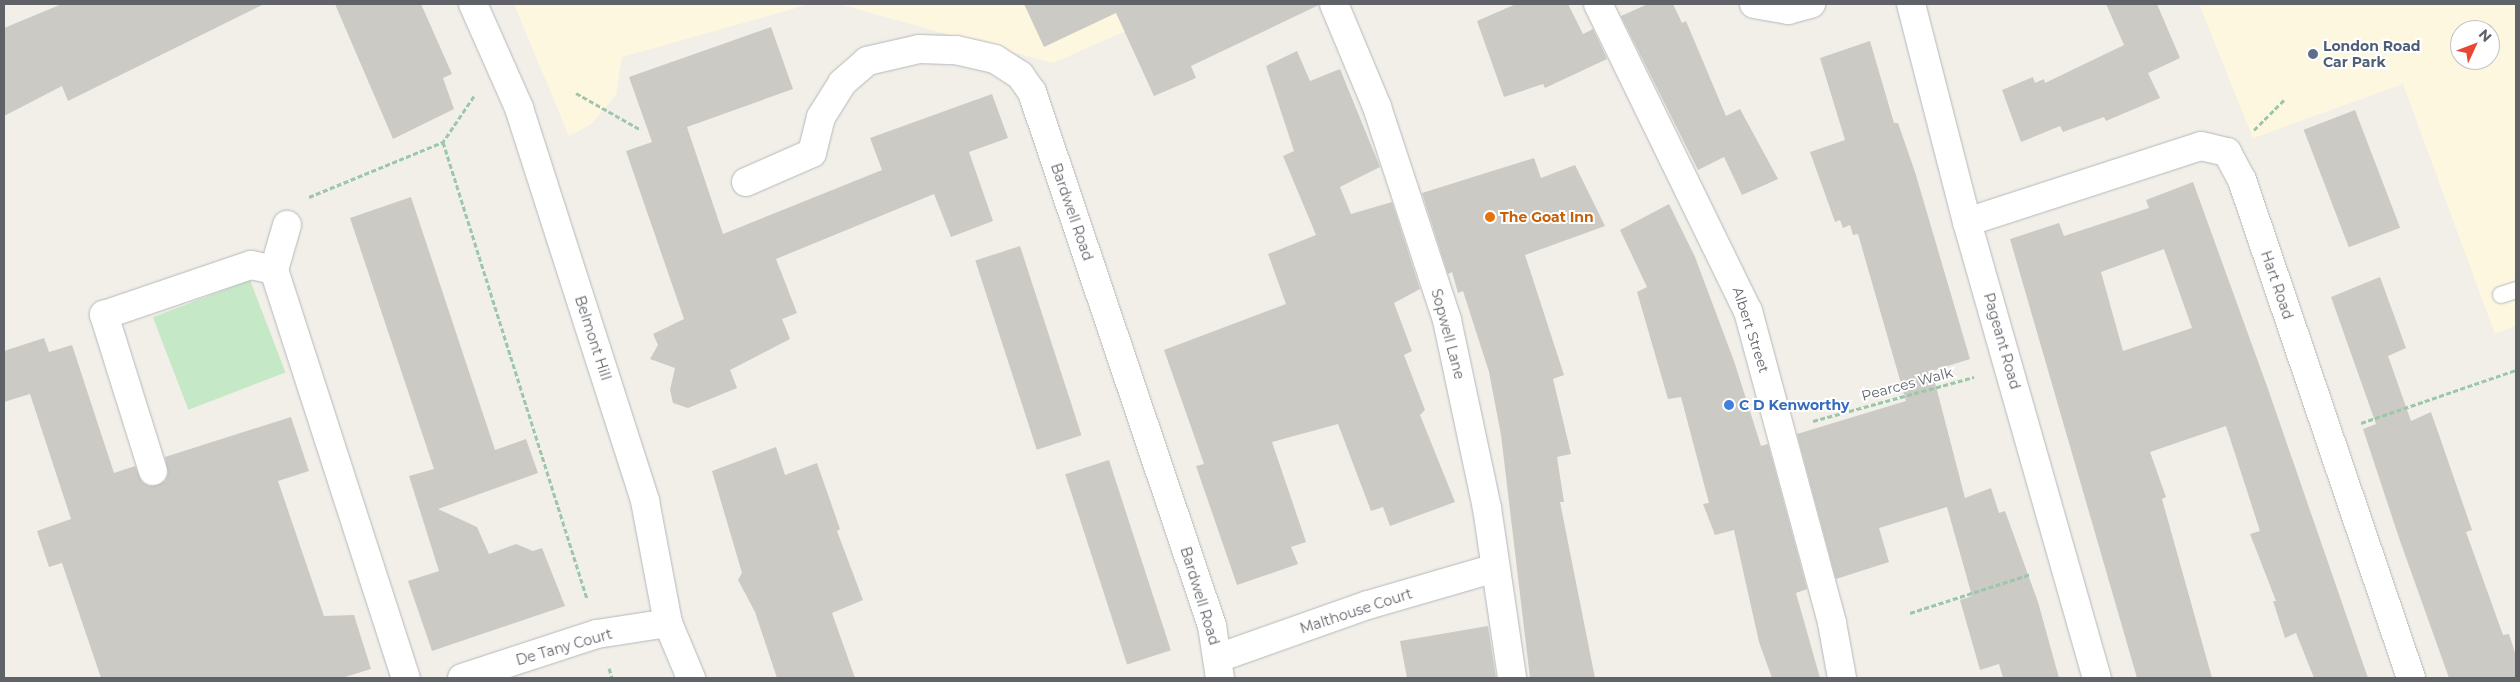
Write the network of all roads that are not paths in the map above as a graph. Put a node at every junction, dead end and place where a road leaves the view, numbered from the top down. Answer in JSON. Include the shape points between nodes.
{"nodes":[{"id":1,"x":473,"y":4,"type":"edge"},
{"id":2,"x":1334,"y":4,"type":"edge"},
{"id":3,"x":1598,"y":4,"type":"edge"},
{"id":4,"x":1754,"y":4,"type":"edge"},
{"id":5,"x":1811,"y":4,"type":"edge"},
{"id":6,"x":1911,"y":4,"type":"edge"},
{"id":7,"x":746,"y":182,"type":"dead end"},
{"id":8,"x":1968,"y":222,"type":"junction"},
{"id":9,"x":287,"y":225,"type":"road end"},
{"id":10,"x":274,"y":270,"type":"junction"},
{"id":11,"x":153,"y":471,"type":"dead end"},
{"id":12,"x":1495,"y":568,"type":"junction"},
{"id":13,"x":668,"y":623,"type":"junction"},
{"id":14,"x":1219,"y":668,"type":"edge"},
{"id":15,"x":406,"y":678,"type":"edge"},
{"id":16,"x":462,"y":678,"type":"edge"},
{"id":17,"x":691,"y":678,"type":"edge"},
{"id":18,"x":1512,"y":678,"type":"edge"},
{"id":19,"x":1842,"y":678,"type":"edge"},
{"id":20,"x":2097,"y":678,"type":"edge"},
{"id":21,"x":2411,"y":678,"type":"edge"}],
"edges":[{"from":1,"to":13,"type":"street","name":"Belmont Hill","via":[[506,75],[645,501]]},
{"from":2,"to":12,"type":"street","name":"Sopwell Lane","via":[[1377,107],[1447,320],[1471,424]]},
{"from":3,"to":19,"type":"street","name":"Albert Street","via":[[1748,312],[1832,623]]},
{"from":4,"to":5,"type":"street","via":[[1788,10]]},
{"from":6,"to":8,"type":"street","name":"Pageant Road"},
{"from":7,"to":14,"type":"street","name":"Bardwell Road","via":[[812,153],[821,117],[842,83],[867,61],[919,49],[956,50],[996,59],[1020,75],[1038,110],[1212,626]]},
{"from":8,"to":20,"type":"street","name":"Pageant Road"},
{"from":8,"to":21,"type":"street","name":"Hart Road","via":[[2201,146],[2227,152],[2242,180]]},
{"from":9,"to":10,"type":"street"},
{"from":10,"to":11,"type":"street","via":[[251,266],[104,315]]},
{"from":10,"to":15,"type":"street"},
{"from":12,"to":14,"type":"street","name":"Malthouse Court","via":[[1368,605]]},
{"from":12,"to":18,"type":"street","name":"Sopwell Lane"},
{"from":13,"to":16,"type":"street","name":"De Tany Court","via":[[597,634]]},
{"from":13,"to":17,"type":"street","name":"Belmont Hill"}]}
